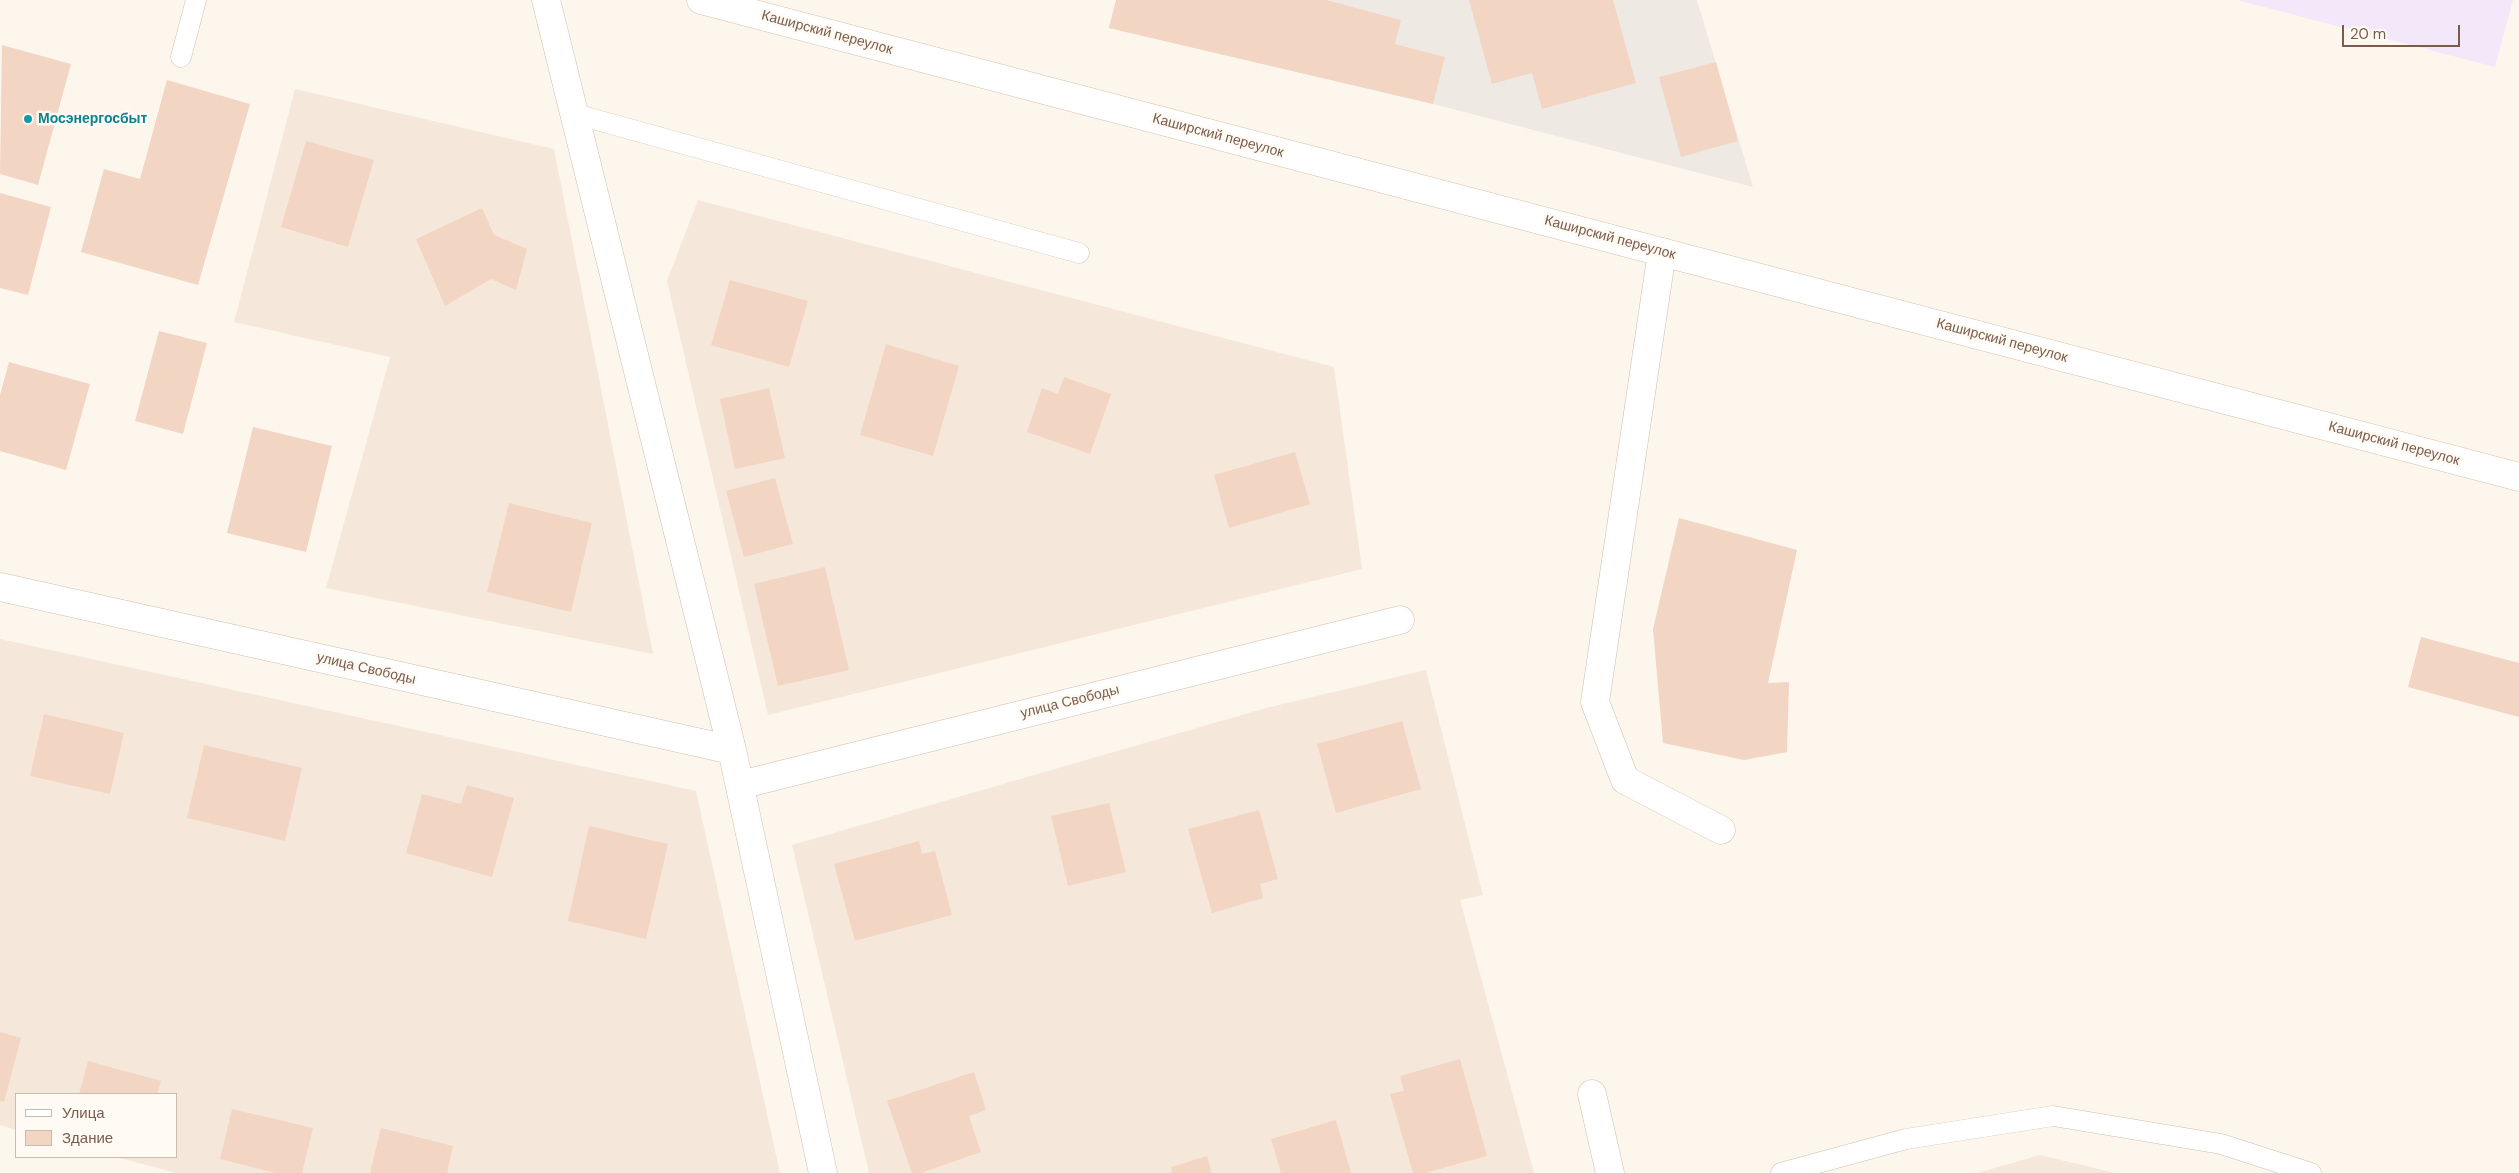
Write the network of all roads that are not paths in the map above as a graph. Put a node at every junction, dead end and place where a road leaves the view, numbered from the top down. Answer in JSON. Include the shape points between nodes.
{"nodes":[{"id":1,"x":196,"y":0,"type":"edge"},
{"id":2,"x":546,"y":0,"type":"edge"},
{"id":3,"x":701,"y":0,"type":"edge"},
{"id":4,"x":180,"y":57,"type":"dead end"},
{"id":5,"x":575,"y":114,"type":"junction"},
{"id":6,"x":1662,"y":252,"type":"junction"},
{"id":7,"x":1079,"y":253,"type":"dead end"},
{"id":8,"x":2519,"y":477,"type":"edge"},
{"id":9,"x":0,"y":587,"type":"edge"},
{"id":10,"x":1400,"y":620,"type":"dead end"},
{"id":11,"x":732,"y":750,"type":"junction"},
{"id":12,"x":740,"y":785,"type":"junction"},
{"id":13,"x":1721,"y":830,"type":"dead end"},
{"id":14,"x":1592,"y":1094,"type":"dead end"},
{"id":15,"x":823,"y":1173,"type":"edge"},
{"id":16,"x":1610,"y":1173,"type":"edge"},
{"id":17,"x":1781,"y":1173,"type":"edge"},
{"id":18,"x":2310,"y":1173,"type":"edge"}],
"edges":[{"from":1,"to":4,"type":"lane"},
{"from":2,"to":5,"type":"street"},
{"from":3,"to":6,"type":"street","name":"Каширский переулок"},
{"from":5,"to":7,"type":"lane"},
{"from":5,"to":11,"type":"street"},
{"from":6,"to":8,"type":"street","name":"Каширский переулок"},
{"from":6,"to":13,"type":"street","via":[[1595,702],[1625,780]]},
{"from":9,"to":11,"type":"street","name":"улица Свободы"},
{"from":10,"to":12,"type":"street","name":"улица Свободы"},
{"from":11,"to":12,"type":"street"},
{"from":12,"to":15,"type":"street"},
{"from":14,"to":16,"type":"street"},
{"from":17,"to":18,"type":"lane","via":[[1906,1140],[2053,1116],[2221,1144]]}]}
